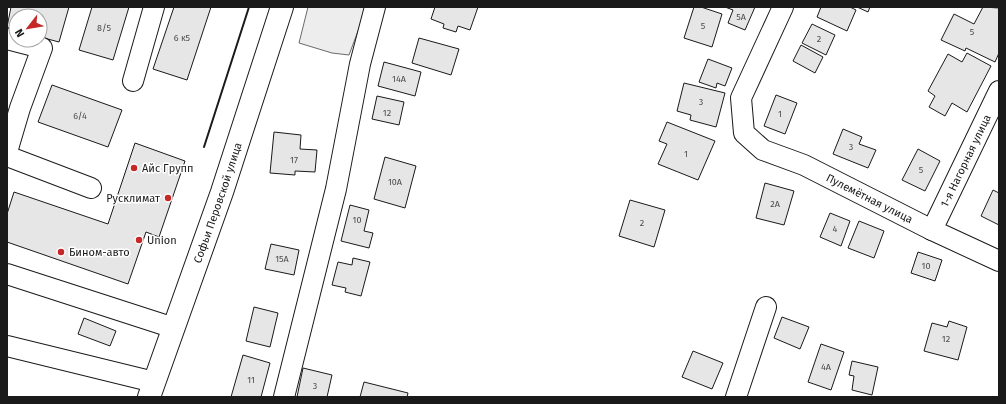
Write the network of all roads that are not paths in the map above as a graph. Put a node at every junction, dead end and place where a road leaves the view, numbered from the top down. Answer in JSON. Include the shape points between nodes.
{"nodes":[{"id":1,"x":154,"y":7,"type":"edge"},
{"id":2,"x":282,"y":7,"type":"edge"},
{"id":3,"x":375,"y":7,"type":"edge"},
{"id":4,"x":783,"y":7,"type":"edge"},
{"id":5,"x":7,"y":39,"type":"edge"},
{"id":6,"x":133,"y":81,"type":"dead end"},
{"id":7,"x":999,"y":91,"type":"edge"},
{"id":8,"x":13,"y":106,"type":"edge"},
{"id":9,"x":7,"y":152,"type":"edge"},
{"id":10,"x":7,"y":156,"type":"edge"},
{"id":11,"x":91,"y":188,"type":"dead end"},
{"id":12,"x":932,"y":230,"type":"junction"},
{"id":13,"x":999,"y":261,"type":"edge"},
{"id":14,"x":7,"y":274,"type":"edge"},
{"id":15,"x":766,"y":307,"type":"dead end"},
{"id":16,"x":174,"y":328,"type":"junction"},
{"id":17,"x":7,"y":346,"type":"edge"},
{"id":18,"x":152,"y":390,"type":"edge"},
{"id":19,"x":284,"y":397,"type":"edge"},
{"id":20,"x":736,"y":397,"type":"edge"}],
"edges":[{"from":1,"to":6,"type":"street"},
{"from":2,"to":16,"type":"main road","name":"Софьи Перовской улица","via":[[222,192]]},
{"from":3,"to":19,"type":"street","via":[[360,64],[336,189]]},
{"from":4,"to":12,"type":"street","name":"Пулемётная улица","via":[[741,98],[744,133],[763,150],[804,165]]},
{"from":5,"to":8,"type":"street","via":[[42,48]]},
{"from":7,"to":12,"type":"street","name":"1-я Нагорная улица"},
{"from":8,"to":9,"type":"street"},
{"from":10,"to":11,"type":"street"},
{"from":12,"to":13,"type":"street","name":"Пулемётная улица"},
{"from":14,"to":16,"type":"street"},
{"from":15,"to":20,"type":"street"},
{"from":16,"to":18,"type":"main road","name":"Софьи Перовской улица"},
{"from":17,"to":18,"type":"street"}]}
